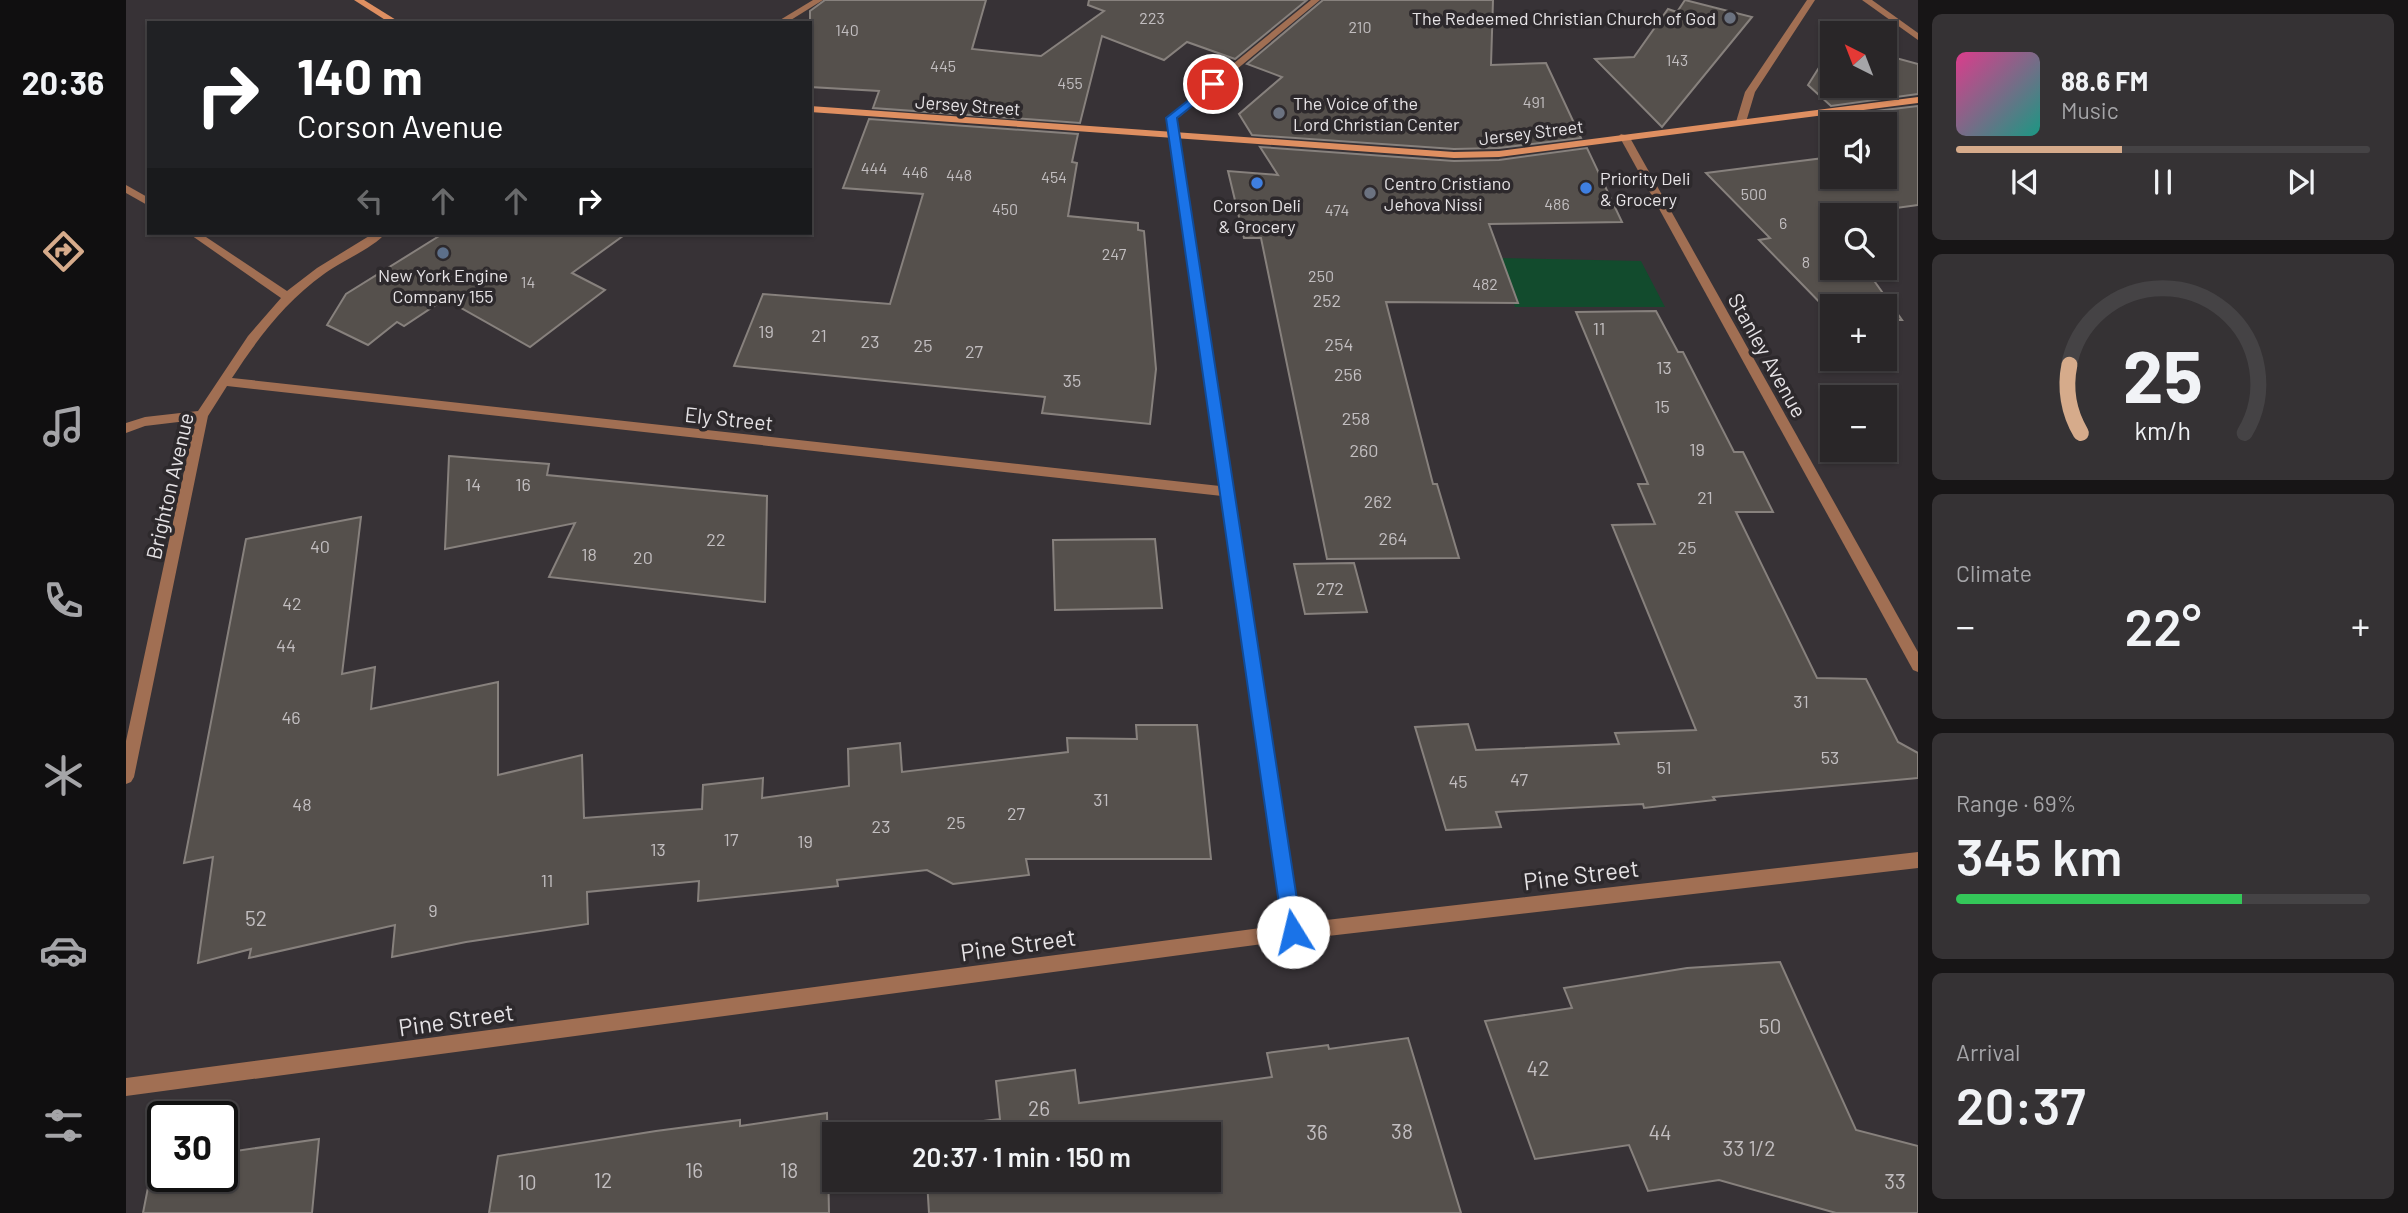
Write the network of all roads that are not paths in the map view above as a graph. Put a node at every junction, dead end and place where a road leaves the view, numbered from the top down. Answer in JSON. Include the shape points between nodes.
{"nodes":[{"id":1,"x":359,"y":0,"type":"edge"},
{"id":2,"x":819,"y":0,"type":"edge"},
{"id":3,"x":1316,"y":0,"type":"edge"},
{"id":4,"x":1811,"y":0,"type":"edge"},
{"id":5,"x":1866,"y":0,"type":"edge"},
{"id":6,"x":394,"y":21,"type":"edge"},
{"id":7,"x":782,"y":21,"type":"edge"},
{"id":8,"x":1918,"y":37,"type":"edge"},
{"id":9,"x":1918,"y":100,"type":"edge"},
{"id":10,"x":812,"y":108,"type":"edge"},
{"id":11,"x":1741,"y":121,"type":"junction"},
{"id":12,"x":1174,"y":136,"type":"junction"},
{"id":13,"x":1624,"y":136,"type":"junction"},
{"id":14,"x":126,"y":188,"type":"edge"},
{"id":15,"x":147,"y":202,"type":"edge"},
{"id":16,"x":195,"y":235,"type":"edge"},
{"id":17,"x":378,"y":235,"type":"edge"},
{"id":18,"x":288,"y":297,"type":"junction"},
{"id":19,"x":226,"y":382,"type":"junction"},
{"id":20,"x":202,"y":415,"type":"junction"},
{"id":21,"x":126,"y":428,"type":"edge"},
{"id":22,"x":1227,"y":492,"type":"junction"},
{"id":23,"x":1918,"y":666,"type":"edge"},
{"id":24,"x":126,"y":777,"type":"edge"},
{"id":25,"x":1918,"y":860,"type":"edge"},
{"id":26,"x":1293,"y":932,"type":"junction"},
{"id":27,"x":126,"y":1087,"type":"edge"}],
"edges":[{"from":1,"to":6,"type":"street"},
{"from":2,"to":7,"type":"street"},
{"from":3,"to":12,"type":"street","via":[[1172,118]]},
{"from":4,"to":11,"type":"street","via":[[1749,92]]},
{"from":5,"to":8,"type":"street"},
{"from":9,"to":11,"type":"street","name":"Jersey Street"},
{"from":10,"to":12,"type":"street","name":"Jersey Street"},
{"from":11,"to":13,"type":"street","name":"Jersey Street"},
{"from":12,"to":13,"type":"street","name":"Jersey Street","via":[[1454,155],[1499,154]]},
{"from":12,"to":22,"type":"street"},
{"from":13,"to":23,"type":"street","name":"Stanley Avenue"},
{"from":14,"to":15,"type":"street"},
{"from":16,"to":18,"type":"street"},
{"from":17,"to":18,"type":"street","name":"Brighton Avenue"},
{"from":18,"to":19,"type":"street","name":"Brighton Avenue","via":[[245,349]]},
{"from":19,"to":20,"type":"street","name":"Brighton Avenue"},
{"from":19,"to":22,"type":"street","name":"Ely Street"},
{"from":20,"to":21,"type":"street"},
{"from":20,"to":24,"type":"street","name":"Brighton Avenue"},
{"from":22,"to":26,"type":"street"},
{"from":25,"to":26,"type":"street","name":"Pine Street"},
{"from":26,"to":27,"type":"street","name":"Pine Street"}]}
